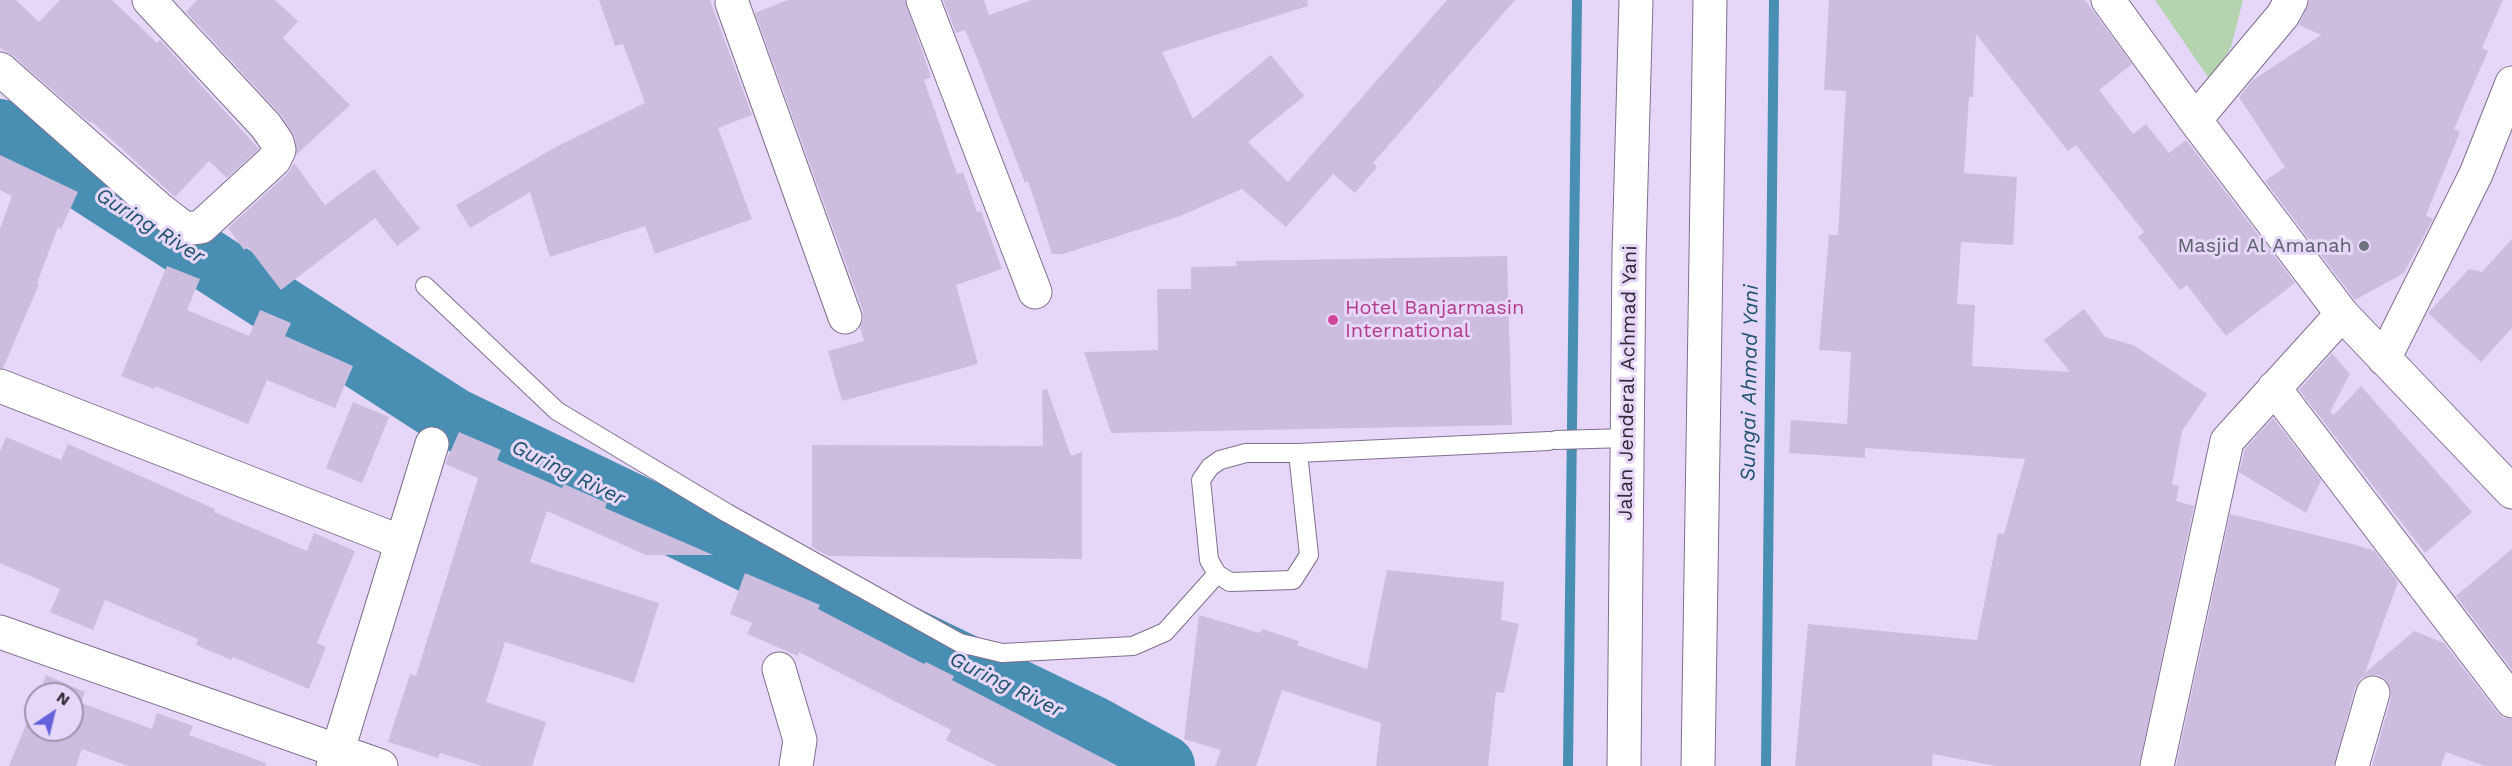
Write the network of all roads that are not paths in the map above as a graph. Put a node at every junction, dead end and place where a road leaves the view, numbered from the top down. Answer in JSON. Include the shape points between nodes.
{"nodes":[{"id":1,"x":148,"y":0,"type":"edge"},
{"id":2,"x":923,"y":0,"type":"edge"},
{"id":3,"x":1636,"y":0,"type":"edge"},
{"id":4,"x":1710,"y":0,"type":"edge"},
{"id":5,"x":2108,"y":0,"type":"edge"},
{"id":6,"x":2291,"y":0,"type":"edge"},
{"id":7,"x":735,"y":1,"type":"edge"},
{"id":8,"x":0,"y":69,"type":"edge"},
{"id":9,"x":2512,"y":83,"type":"edge"},
{"id":10,"x":2195,"y":120,"type":"junction"},
{"id":11,"x":425,"y":286,"type":"dead end"},
{"id":12,"x":1035,"y":292,"type":"dead end"},
{"id":13,"x":2342,"y":314,"type":"junction"},
{"id":14,"x":845,"y":316,"type":"dead end"},
{"id":15,"x":2384,"y":359,"type":"junction"},
{"id":16,"x":0,"y":386,"type":"edge"},
{"id":17,"x":2274,"y":388,"type":"junction"},
{"id":18,"x":1615,"y":438,"type":"junction"},
{"id":19,"x":432,"y":444,"type":"dead end"},
{"id":20,"x":1298,"y":453,"type":"junction"},
{"id":21,"x":2512,"y":492,"type":"edge"},
{"id":22,"x":401,"y":542,"type":"junction"},
{"id":23,"x":1217,"y":574,"type":"junction"},
{"id":24,"x":0,"y":632,"type":"edge"},
{"id":25,"x":779,"y":669,"type":"dead end"},
{"id":26,"x":2373,"y":693,"type":"dead end"},
{"id":27,"x":2512,"y":701,"type":"edge"},
{"id":28,"x":335,"y":758,"type":"edge"},
{"id":29,"x":381,"y":766,"type":"edge"},
{"id":30,"x":796,"y":766,"type":"edge"},
{"id":31,"x":1624,"y":766,"type":"edge"},
{"id":32,"x":1698,"y":766,"type":"edge"},
{"id":33,"x":2157,"y":766,"type":"edge"},
{"id":34,"x":2352,"y":766,"type":"edge"}],
"edges":[{"from":1,"to":8,"type":"main road","via":[[266,126],[279,150],[274,160],[201,227],[185,229],[158,208]]},
{"from":2,"to":12,"type":"main road"},
{"from":3,"to":18,"type":"main road","name":"Jalan Jenderal Achmad Yani","via":[[1629,254]]},
{"from":4,"to":32,"type":"main road"},
{"from":5,"to":10,"type":"main road"},
{"from":6,"to":10,"type":"main road","via":[[2283,15]]},
{"from":7,"to":14,"type":"main road"},
{"from":9,"to":15,"type":"main road","via":[[2476,174]]},
{"from":10,"to":13,"type":"main road"},
{"from":11,"to":23,"type":"lane","via":[[557,411],[727,513],[960,643],[1002,653],[1133,646],[1165,632]]},
{"from":13,"to":15,"type":"main road"},
{"from":13,"to":17,"type":"main road"},
{"from":15,"to":21,"type":"main road"},
{"from":16,"to":22,"type":"main road"},
{"from":17,"to":27,"type":"main road"},
{"from":17,"to":33,"type":"main road","via":[[2235,430],[2223,450]]},
{"from":18,"to":20,"type":"lane"},
{"from":18,"to":31,"type":"main road","name":"Jalan Jenderal Achmad Yani"},
{"from":19,"to":22,"type":"main road"},
{"from":20,"to":23,"type":"lane","via":[[1246,453],[1220,460],[1201,480],[1209,560]]},
{"from":20,"to":23,"type":"lane","via":[[1309,555],[1302,570],[1293,580],[1230,582]]},
{"from":22,"to":28,"type":"main road"},
{"from":24,"to":28,"type":"main road"},
{"from":25,"to":30,"type":"main road","via":[[800,740]]},
{"from":26,"to":34,"type":"main road"},
{"from":28,"to":29,"type":"main road"}]}
